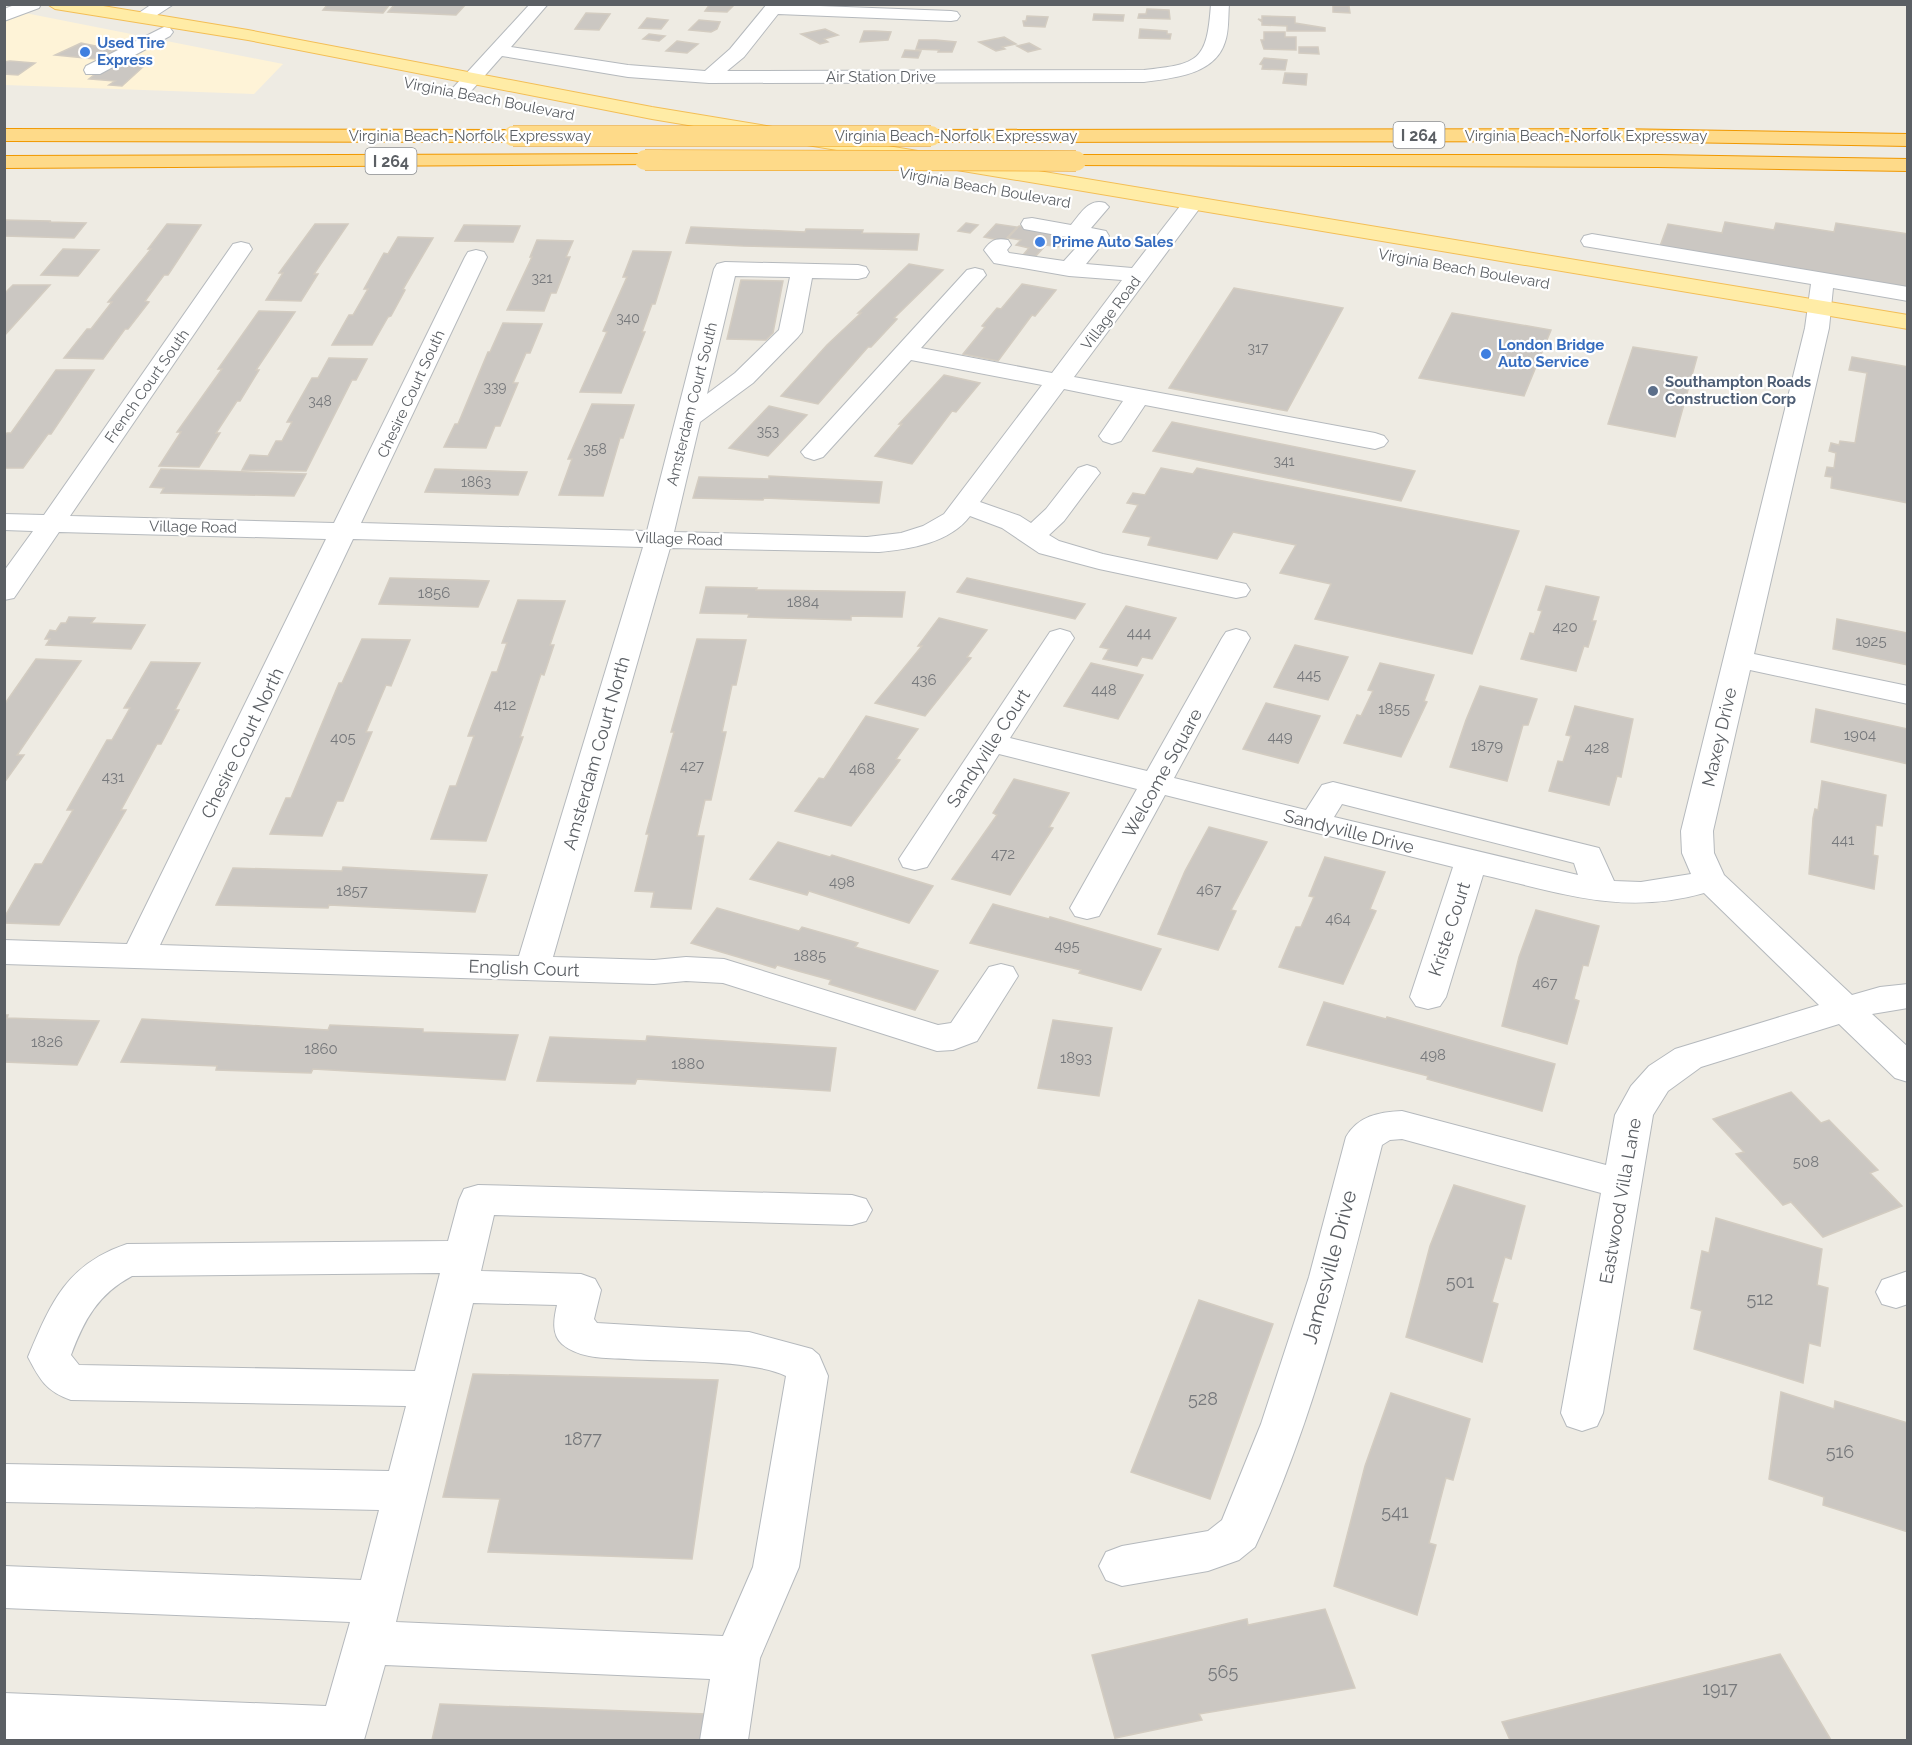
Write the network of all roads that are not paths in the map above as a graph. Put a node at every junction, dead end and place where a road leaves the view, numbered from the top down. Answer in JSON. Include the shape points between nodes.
{"nodes":[{"id":1,"x":33,"y":4,"type":"edge"},
{"id":2,"x":166,"y":4,"type":"edge"},
{"id":3,"x":540,"y":4,"type":"edge"},
{"id":4,"x":1220,"y":4,"type":"edge"},
{"id":5,"x":63,"y":6,"type":"edge"},
{"id":6,"x":776,"y":7,"type":"edge"},
{"id":7,"x":4,"y":16,"type":"edge"},
{"id":8,"x":951,"y":16,"type":"dead end"},
{"id":9,"x":142,"y":17,"type":"junction"},
{"id":10,"x":164,"y":32,"type":"junction"},
{"id":11,"x":498,"y":50,"type":"junction"},
{"id":12,"x":93,"y":70,"type":"dead end"},
{"id":13,"x":709,"y":77,"type":"junction"},
{"id":14,"x":465,"y":86,"type":"junction"},
{"id":15,"x":4,"y":134,"type":"edge"},
{"id":16,"x":1908,"y":140,"type":"edge"},
{"id":17,"x":4,"y":162,"type":"edge"},
{"id":18,"x":1908,"y":165,"type":"edge"},
{"id":19,"x":1098,"y":207,"type":"junction"},
{"id":20,"x":1185,"y":213,"type":"junction"},
{"id":21,"x":1032,"y":224,"type":"dead end"},
{"id":22,"x":1076,"y":232,"type":"junction"},
{"id":23,"x":1592,"y":241,"type":"dead end"},
{"id":24,"x":1000,"y":245,"type":"dead end"},
{"id":25,"x":242,"y":249,"type":"dead end"},
{"id":26,"x":476,"y":256,"type":"dead end"},
{"id":27,"x":1069,"y":268,"type":"junction"},
{"id":28,"x":802,"y":270,"type":"junction"},
{"id":29,"x":858,"y":272,"type":"dead end"},
{"id":30,"x":975,"y":274,"type":"dead end"},
{"id":31,"x":1138,"y":276,"type":"junction"},
{"id":32,"x":1823,"y":280,"type":"junction"},
{"id":33,"x":1547,"y":283,"type":"dead end"},
{"id":34,"x":1570,"y":287,"type":"dead end"},
{"id":35,"x":1908,"y":294,"type":"edge"},
{"id":36,"x":1818,"y":317,"type":"junction"},
{"id":37,"x":1908,"y":322,"type":"edge"},
{"id":38,"x":1908,"y":343,"type":"edge"},
{"id":39,"x":905,"y":352,"type":"junction"},
{"id":40,"x":1061,"y":380,"type":"junction"},
{"id":41,"x":1139,"y":395,"type":"junction"},
{"id":42,"x":688,"y":419,"type":"junction"},
{"id":43,"x":1113,"y":436,"type":"dead end"},
{"id":44,"x":1375,"y":441,"type":"dead end"},
{"id":45,"x":814,"y":452,"type":"dead end"},
{"id":46,"x":1087,"y":473,"type":"dead end"},
{"id":47,"x":964,"y":505,"type":"junction"},
{"id":48,"x":4,"y":522,"type":"edge"},
{"id":49,"x":52,"y":524,"type":"junction"},
{"id":50,"x":345,"y":531,"type":"junction"},
{"id":51,"x":1032,"y":536,"type":"junction"},
{"id":52,"x":659,"y":538,"type":"junction"},
{"id":53,"x":1236,"y":590,"type":"dead end"},
{"id":54,"x":4,"y":592,"type":"edge"},
{"id":55,"x":1060,"y":638,"type":"dead end"},
{"id":56,"x":1236,"y":638,"type":"dead end"},
{"id":57,"x":1738,"y":659,"type":"junction"},
{"id":58,"x":1908,"y":694,"type":"edge"},
{"id":59,"x":992,"y":743,"type":"junction"},
{"id":60,"x":1156,"y":784,"type":"junction"},
{"id":61,"x":1316,"y":823,"type":"junction"},
{"id":62,"x":915,"y":859,"type":"dead end"},
{"id":63,"x":1471,"y":861,"type":"junction"},
{"id":64,"x":1710,"y":880,"type":"junction"},
{"id":65,"x":1602,"y":891,"type":"junction"},
{"id":66,"x":1088,"y":908,"type":"dead end"},
{"id":67,"x":4,"y":952,"type":"edge"},
{"id":68,"x":138,"y":956,"type":"junction"},
{"id":69,"x":532,"y":968,"type":"junction"},
{"id":70,"x":1001,"y":976,"type":"dead end"},
{"id":71,"x":1908,"y":996,"type":"edge"},
{"id":72,"x":1428,"y":997,"type":"dead end"},
{"id":73,"x":1846,"y":1010,"type":"junction"},
{"id":74,"x":1908,"y":1069,"type":"edge"},
{"id":75,"x":1623,"y":1184,"type":"junction"},
{"id":76,"x":852,"y":1210,"type":"dead end"},
{"id":77,"x":460,"y":1271,"type":"junction"},
{"id":78,"x":431,"y":1389,"type":"junction"},
{"id":79,"x":1582,"y":1413,"type":"dead end"},
{"id":80,"x":4,"y":1483,"type":"edge"},
{"id":81,"x":406,"y":1491,"type":"junction"},
{"id":82,"x":1122,"y":1566,"type":"dead end"},
{"id":83,"x":4,"y":1587,"type":"edge"},
{"id":84,"x":373,"y":1623,"type":"junction"},
{"id":85,"x":737,"y":1658,"type":"junction"},
{"id":86,"x":4,"y":1716,"type":"edge"},
{"id":87,"x":218,"y":1732,"type":"edge"},
{"id":88,"x":341,"y":1735,"type":"edge"},
{"id":89,"x":724,"y":1740,"type":"edge"}],
"edges":[{"from":1,"to":7,"type":"street"},
{"from":2,"to":9,"type":"street"},
{"from":3,"to":11,"type":"street"},
{"from":4,"to":13,"type":"street","name":"Air Station Drive","via":[[1215,45],[1209,54],[1190,67],[1171,72],[1116,78]]},
{"from":5,"to":9,"type":"main road","name":"Virginia Beach Boulevard"},
{"from":5,"to":10,"type":"main road","name":"Virginia Beach Boulevard"},
{"from":6,"to":8,"type":"street"},
{"from":6,"to":13,"type":"street","via":[[737,53]]},
{"from":9,"to":14,"type":"main road","name":"Virginia Beach Boulevard"},
{"from":10,"to":12,"type":"street"},
{"from":10,"to":14,"type":"main road","name":"Virginia Beach Boulevard"},
{"from":11,"to":13,"type":"street","name":"Air Station Drive","via":[[628,71]]},
{"from":11,"to":14,"type":"street"},
{"from":14,"to":19,"type":"main road","name":"Virginia Beach Boulevard","via":[[736,146]]},
{"from":14,"to":20,"type":"main road","name":"Virginia Beach Boulevard","via":[[652,113]]},
{"from":15,"to":16,"type":"highway","name":"Virginia Beach-Norfolk Expressway","number":"I 264","bridge":true,"via":[[1615,135]]},
{"from":17,"to":18,"type":"highway","name":"Virginia Beach-Norfolk Expressway","number":"I 264","bridge":true,"via":[[1659,161]]},
{"from":19,"to":20,"type":"main road","name":"Virginia Beach Boulevard"},
{"from":19,"to":22,"type":"street"},
{"from":20,"to":31,"type":"street","name":"Village Road"},
{"from":20,"to":33,"type":"main road","name":"Virginia Beach Boulevard"},
{"from":20,"to":36,"type":"main road","name":"Virginia Beach Boulevard"},
{"from":21,"to":22,"type":"street"},
{"from":22,"to":27,"type":"street","via":[[1098,236]]},
{"from":23,"to":32,"type":"street"},
{"from":24,"to":27,"type":"street","via":[[995,250],[1002,258]]},
{"from":25,"to":49,"type":"street","name":"French Court South"},
{"from":26,"to":50,"type":"street","name":"Chesire Court South"},
{"from":27,"to":31,"type":"street"},
{"from":28,"to":29,"type":"street"},
{"from":28,"to":42,"type":"street","via":[[790,332],[744,378]]},
{"from":28,"to":42,"type":"street","name":"Amsterdam Court South","via":[[725,269]]},
{"from":30,"to":39,"type":"street"},
{"from":31,"to":40,"type":"street","name":"Village Road"},
{"from":32,"to":35,"type":"street"},
{"from":32,"to":36,"type":"street","name":"Maxey Drive"},
{"from":34,"to":36,"type":"main road","name":"Virginia Beach Boulevard"},
{"from":36,"to":37,"type":"main road","name":"Virginia Beach Boulevard"},
{"from":36,"to":38,"type":"main road","name":"Virginia Beach Boulevard"},
{"from":36,"to":57,"type":"street","name":"Maxey Drive"},
{"from":39,"to":40,"type":"street"},
{"from":39,"to":45,"type":"street"},
{"from":40,"to":41,"type":"street"},
{"from":40,"to":47,"type":"street","name":"Village Road"},
{"from":41,"to":43,"type":"street"},
{"from":41,"to":44,"type":"street"},
{"from":42,"to":52,"type":"street","name":"Amsterdam Court South"},
{"from":46,"to":51,"type":"street","via":[[1055,515]]},
{"from":47,"to":51,"type":"street","via":[[1011,522]]},
{"from":47,"to":52,"type":"street","name":"Village Road","via":[[953,520],[937,531],[893,544]]},
{"from":48,"to":49,"type":"street","name":"Village Road"},
{"from":49,"to":50,"type":"street","name":"Village Road"},
{"from":49,"to":54,"type":"street","name":"French Court South"},
{"from":50,"to":52,"type":"street","name":"Village Road"},
{"from":50,"to":68,"type":"street","name":"Chesire Court North"},
{"from":51,"to":53,"type":"street","via":[[1049,547],[1099,561]]},
{"from":52,"to":69,"type":"street","name":"Amsterdam Court North"},
{"from":55,"to":59,"type":"street","name":"Sandyville Court"},
{"from":56,"to":60,"type":"street","name":"Welcome Square"},
{"from":57,"to":58,"type":"street"},
{"from":57,"to":64,"type":"street","name":"Maxey Drive","via":[[1697,831],[1698,853]]},
{"from":59,"to":60,"type":"street","name":"Sandyville Drive"},
{"from":59,"to":62,"type":"street","name":"Sandyville Court"},
{"from":60,"to":61,"type":"street","name":"Sandyville Drive"},
{"from":60,"to":66,"type":"street","name":"Welcome Square"},
{"from":61,"to":63,"type":"street","name":"Sandyville Drive"},
{"from":61,"to":65,"type":"street","via":[[1333,792],[1587,856]]},
{"from":63,"to":65,"type":"street","name":"Sandyville Drive"},
{"from":63,"to":72,"type":"street","name":"Kriste Court"},
{"from":64,"to":65,"type":"street","name":"Sandyville Drive","via":[[1641,893]]},
{"from":64,"to":73,"type":"street","name":"Maxey Drive"},
{"from":67,"to":68,"type":"street","name":"English Court"},
{"from":68,"to":69,"type":"street","name":"English Court"},
{"from":69,"to":70,"type":"street","name":"English Court","via":[[724,971],[937,1038],[964,1032]]},
{"from":71,"to":73,"type":"street","name":"Eastwood Villa Lane","via":[[1880,999]]},
{"from":73,"to":74,"type":"street","name":"Maxey Drive"},
{"from":73,"to":75,"type":"street","name":"Eastwood Villa Lane","via":[[1688,1058],[1662,1074],[1643,1095],[1634,1115]]},
{"from":75,"to":79,"type":"street","name":"Eastwood Villa Lane"},
{"from":75,"to":82,"type":"street","name":"Jamesville Drive","via":[[1402,1125],[1382,1126],[1365,1137],[1329,1277],[1289,1402],[1239,1533],[1223,1546],[1208,1551]]},
{"from":76,"to":77,"type":"street","via":[[478,1200]]},
{"from":77,"to":78,"type":"street"},
{"from":77,"to":78,"type":"street","via":[[127,1260],[83,1288],[71,1305],[49,1357],[71,1382]]},
{"from":77,"to":85,"type":"street","via":[[581,1290],[575,1331],[590,1340],[749,1349],[797,1361],[804,1367],[807,1376],[776,1567]]},
{"from":78,"to":81,"type":"street"},
{"from":80,"to":81,"type":"street"},
{"from":81,"to":84,"type":"street"},
{"from":83,"to":84,"type":"street"},
{"from":84,"to":85,"type":"street"},
{"from":84,"to":88,"type":"street"},
{"from":85,"to":89,"type":"street"},
{"from":86,"to":87,"type":"street"},
{"from":87,"to":88,"type":"street"}]}
